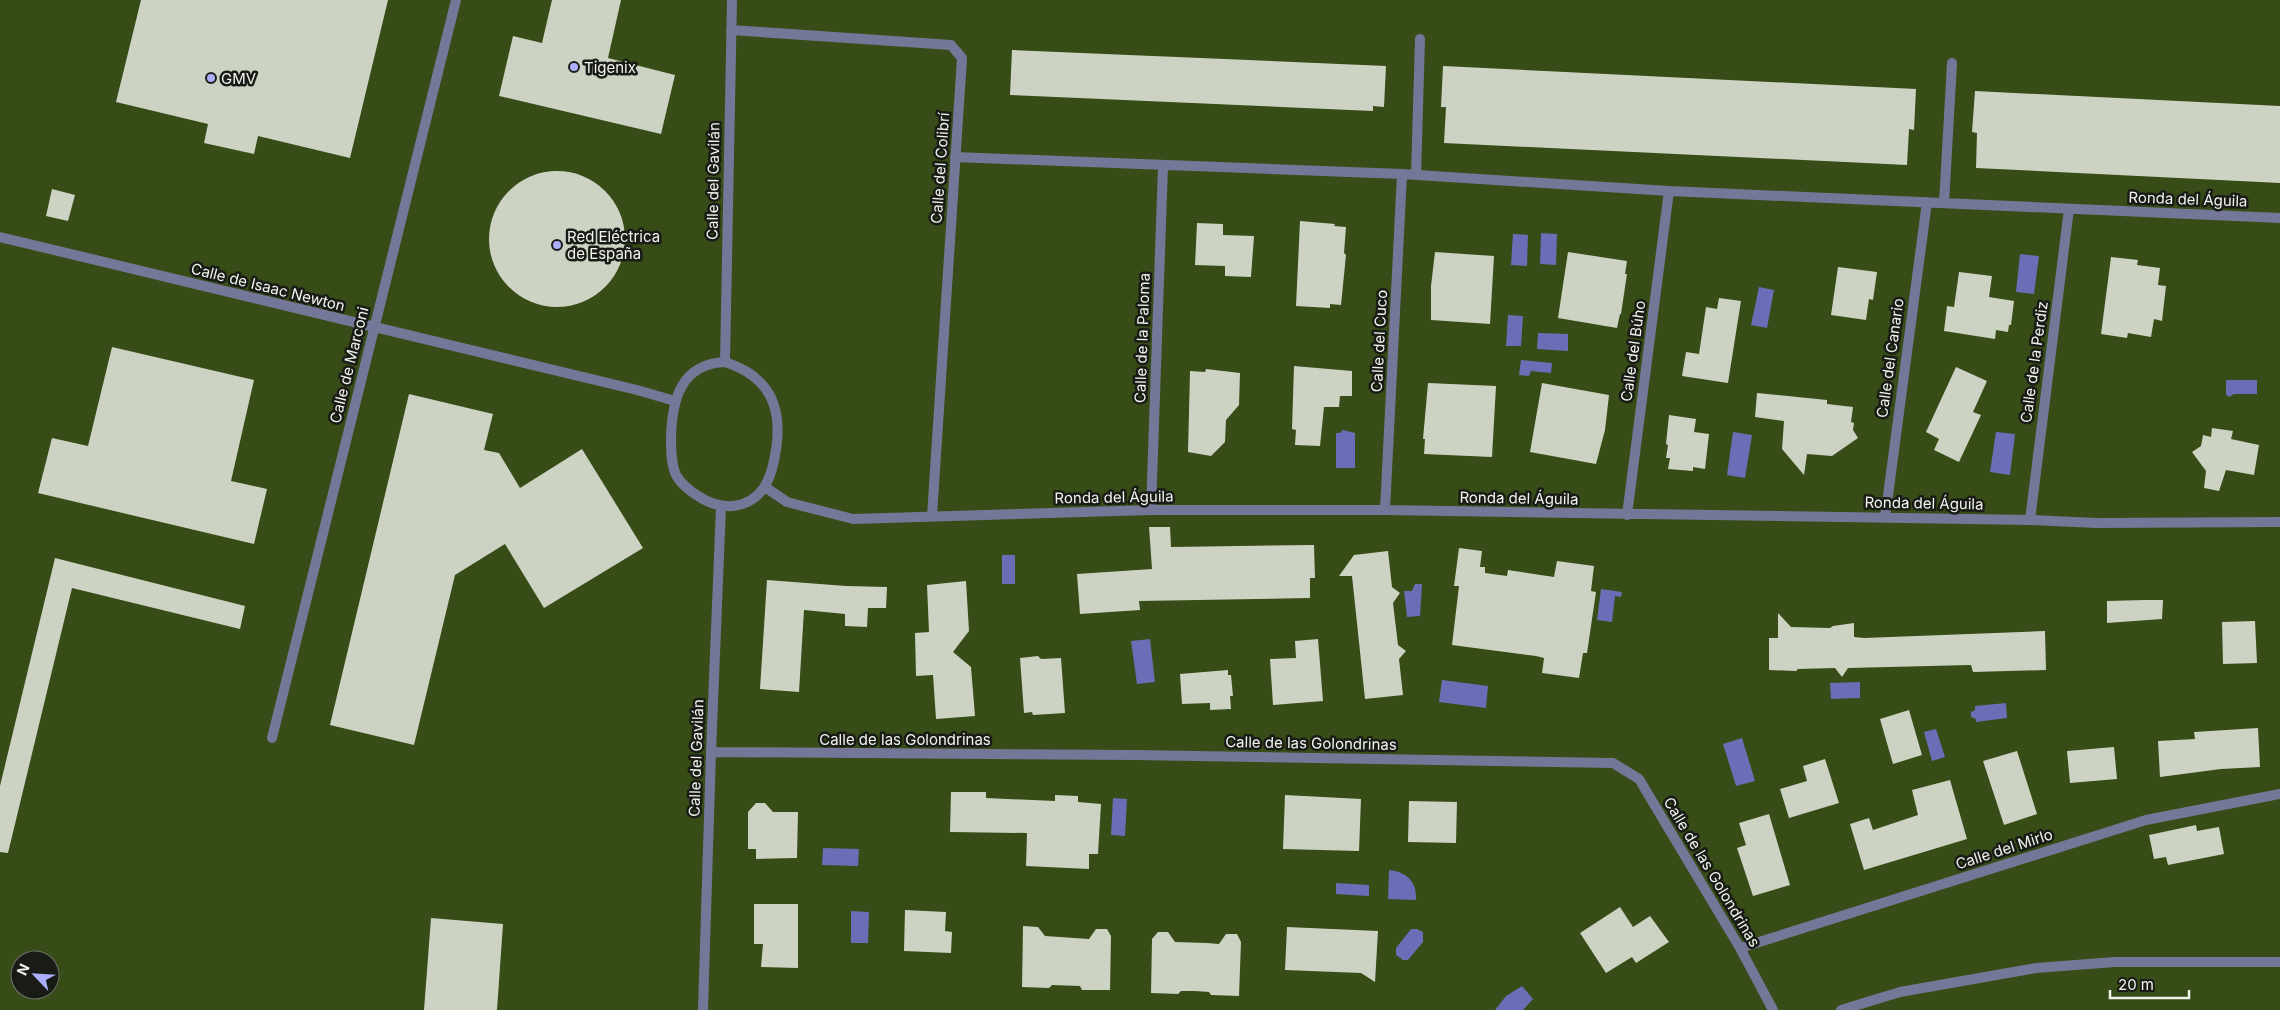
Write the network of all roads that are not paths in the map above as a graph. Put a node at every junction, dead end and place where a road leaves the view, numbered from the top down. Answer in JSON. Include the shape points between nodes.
{"nodes":[{"id":1,"x":456,"y":0,"type":"edge"},
{"id":2,"x":732,"y":0,"type":"edge"},
{"id":3,"x":731,"y":30,"type":"junction"},
{"id":4,"x":1420,"y":39,"type":"dead end"},
{"id":5,"x":1952,"y":63,"type":"dead end"},
{"id":6,"x":955,"y":158,"type":"junction"},
{"id":7,"x":1163,"y":166,"type":"junction"},
{"id":8,"x":1402,"y":174,"type":"junction"},
{"id":9,"x":1416,"y":175,"type":"junction"},
{"id":10,"x":1669,"y":191,"type":"junction"},
{"id":11,"x":1927,"y":202,"type":"junction"},
{"id":12,"x":1944,"y":203,"type":"junction"},
{"id":13,"x":2070,"y":209,"type":"junction"},
{"id":14,"x":2280,"y":218,"type":"edge"},
{"id":15,"x":0,"y":237,"type":"edge"},
{"id":16,"x":374,"y":328,"type":"junction"},
{"id":17,"x":726,"y":362,"type":"junction"},
{"id":18,"x":675,"y":401,"type":"junction"},
{"id":19,"x":764,"y":487,"type":"junction"},
{"id":20,"x":721,"y":507,"type":"junction"},
{"id":21,"x":1151,"y":510,"type":"junction"},
{"id":22,"x":1385,"y":510,"type":"junction"},
{"id":23,"x":1627,"y":515,"type":"junction"},
{"id":24,"x":932,"y":516,"type":"junction"},
{"id":25,"x":1885,"y":518,"type":"junction"},
{"id":26,"x":2030,"y":520,"type":"junction"},
{"id":27,"x":2280,"y":522,"type":"edge"},
{"id":28,"x":272,"y":738,"type":"dead end"},
{"id":29,"x":711,"y":752,"type":"junction"},
{"id":30,"x":2280,"y":794,"type":"edge"},
{"id":31,"x":1740,"y":948,"type":"junction"},
{"id":32,"x":2280,"y":962,"type":"edge"},
{"id":33,"x":702,"y":1010,"type":"edge"},
{"id":34,"x":1773,"y":1010,"type":"edge"},
{"id":35,"x":1841,"y":1010,"type":"edge"}],
"edges":[{"from":1,"to":16,"type":"street","name":"Calle de Marconi"},
{"from":2,"to":3,"type":"street","name":"Calle del Gavilán"},
{"from":3,"to":6,"type":"street","name":"Calle del Colibrí","via":[[951,45],[962,58]]},
{"from":3,"to":17,"type":"street","name":"Calle del Gavilán"},
{"from":4,"to":9,"type":"street"},
{"from":5,"to":12,"type":"street"},
{"from":6,"to":7,"type":"street","name":"Ronda del Águila"},
{"from":6,"to":24,"type":"street","name":"Calle del Colibrí"},
{"from":7,"to":8,"type":"street","name":"Ronda del Águila"},
{"from":7,"to":21,"type":"street","name":"Calle de la Paloma"},
{"from":8,"to":9,"type":"street","name":"Ronda del Águila"},
{"from":8,"to":22,"type":"street","name":"Calle del Cuco"},
{"from":9,"to":10,"type":"street","name":"Ronda del Águila"},
{"from":10,"to":11,"type":"street","name":"Ronda del Águila"},
{"from":10,"to":23,"type":"street","name":"Calle del Búho"},
{"from":11,"to":12,"type":"street","name":"Ronda del Águila"},
{"from":11,"to":25,"type":"street","name":"Calle del Canario"},
{"from":12,"to":13,"type":"street","name":"Ronda del Águila"},
{"from":13,"to":14,"type":"street","name":"Ronda del Águila"},
{"from":13,"to":26,"type":"street","name":"Calle de la Perdiz"},
{"from":15,"to":16,"type":"street","name":"Calle de Isaac Newton"},
{"from":16,"to":18,"type":"street","name":"Calle de Isaac Newton"},
{"from":16,"to":28,"type":"street","name":"Calle de Marconi"},
{"from":17,"to":18,"type":"street","via":[[709,363],[697,370],[684,382]]},
{"from":17,"to":19,"type":"street","via":[[742,367],[754,376],[773,399],[777,420],[776,450]]},
{"from":18,"to":20,"type":"street","via":[[671,458],[676,475],[688,489]]},
{"from":19,"to":20,"type":"street","via":[[753,500],[738,506]]},
{"from":19,"to":24,"type":"street","name":"Ronda del Águila","via":[[787,502],[853,519]]},
{"from":20,"to":29,"type":"street","name":"Calle del Gavilán"},
{"from":21,"to":22,"type":"street","name":"Ronda del Águila"},
{"from":21,"to":24,"type":"street","name":"Ronda del Águila"},
{"from":22,"to":23,"type":"street","name":"Ronda del Águila"},
{"from":23,"to":25,"type":"street","name":"Ronda del Águila"},
{"from":25,"to":26,"type":"street","name":"Ronda del Águila"},
{"from":26,"to":27,"type":"street","name":"Ronda del Águila"},
{"from":29,"to":31,"type":"street","name":"Calle de las Golondrinas","via":[[1135,755],[1612,764],[1639,779]]},
{"from":29,"to":33,"type":"street","name":"Calle del Gavilán"},
{"from":30,"to":31,"type":"street","name":"Calle del Mirlo","via":[[2146,820]]},
{"from":31,"to":34,"type":"street","name":"Calle de las Golondrinas"},
{"from":32,"to":35,"type":"street","via":[[2115,962],[2036,968],[1900,992]]}]}
